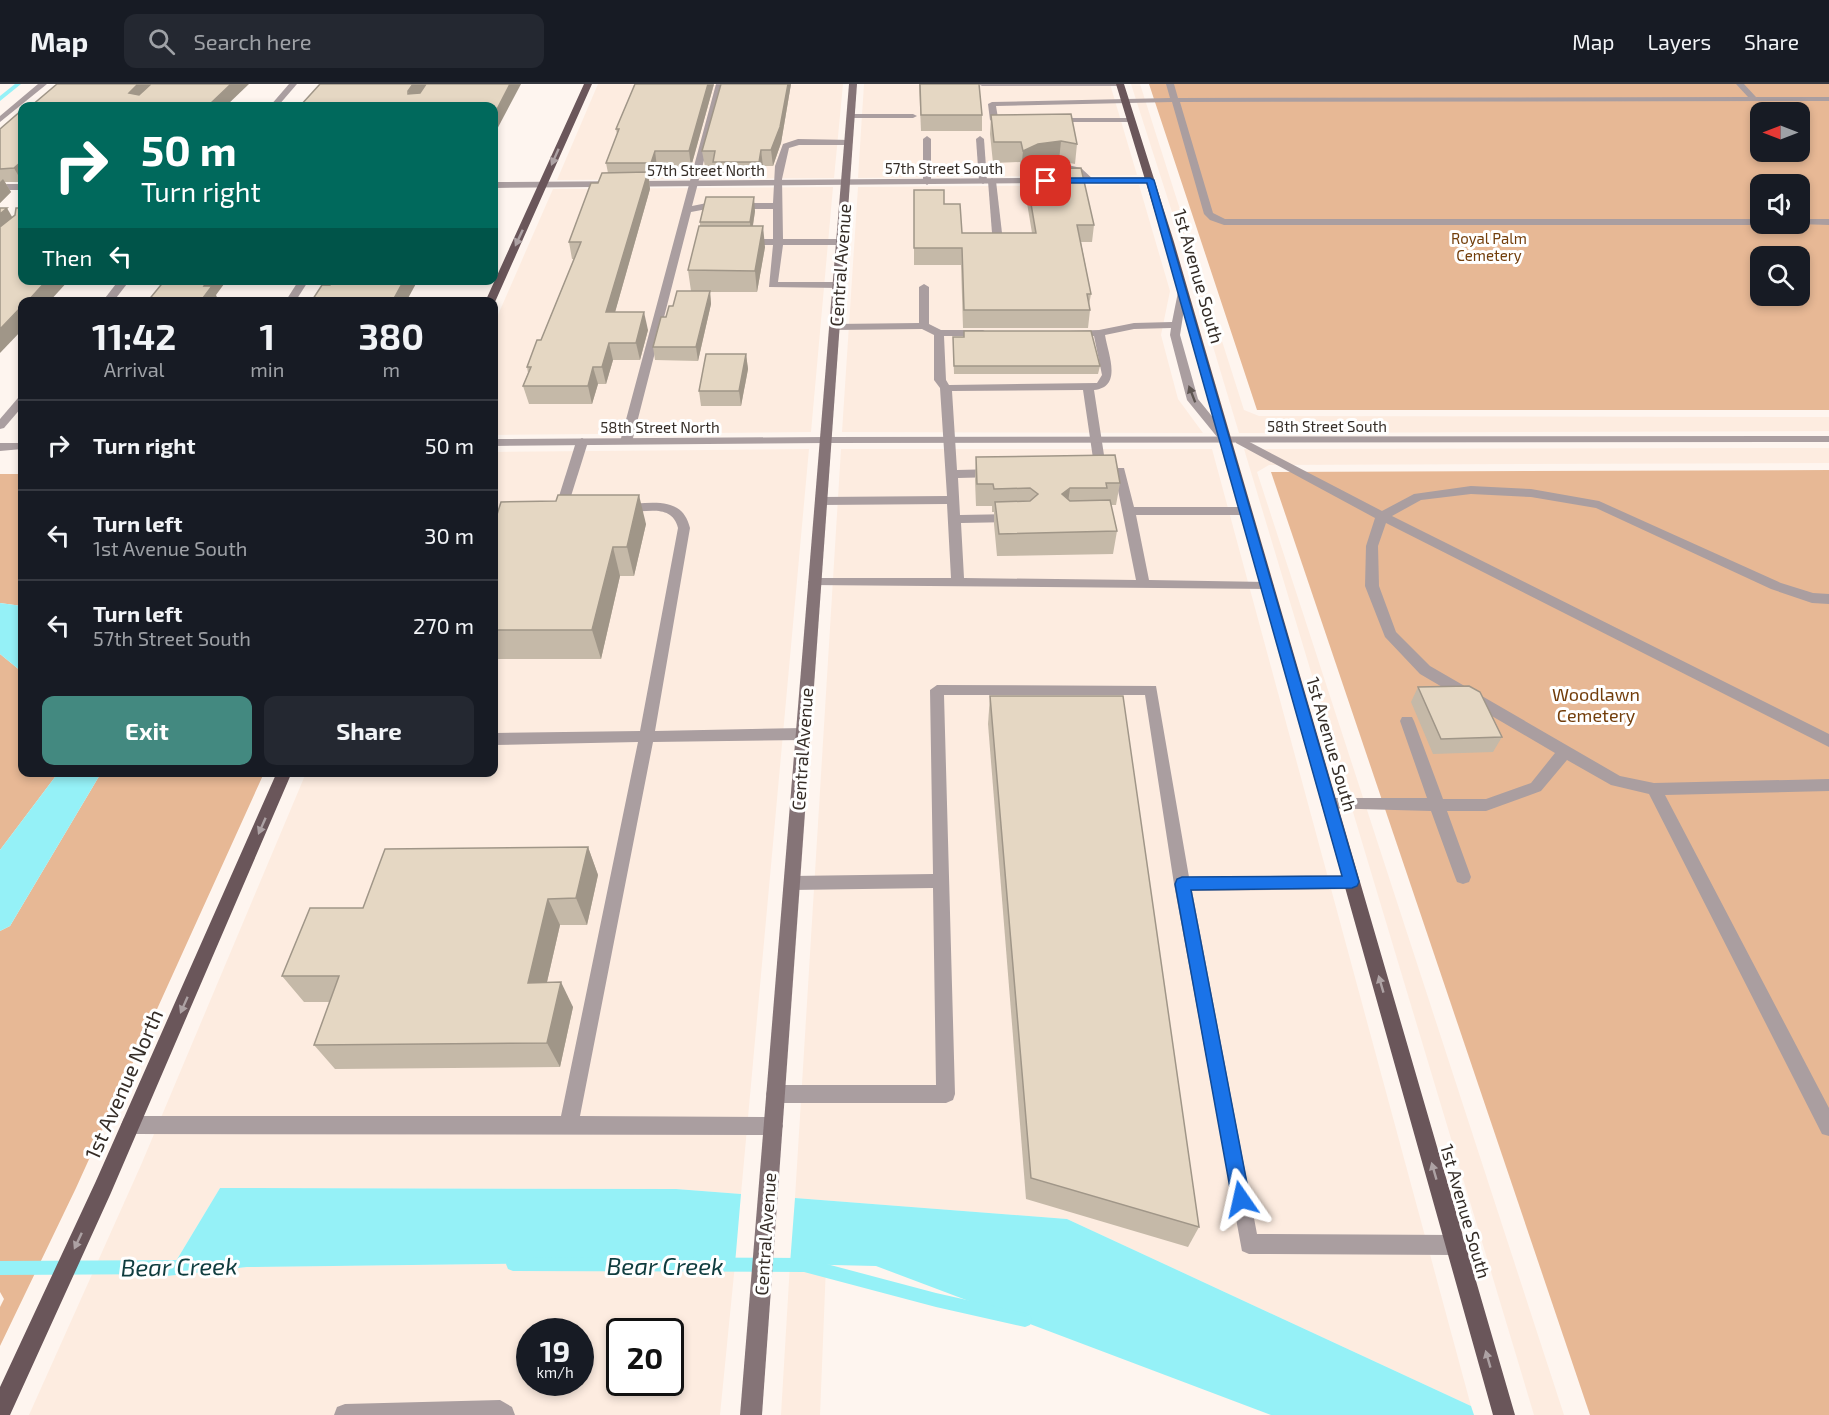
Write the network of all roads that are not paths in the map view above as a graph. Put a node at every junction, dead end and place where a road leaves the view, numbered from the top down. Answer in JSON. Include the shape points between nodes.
{"nodes":[{"id":1,"x":43,"y":84,"type":"edge"},
{"id":2,"x":293,"y":84,"type":"edge"},
{"id":3,"x":588,"y":84,"type":"edge"},
{"id":4,"x":720,"y":84,"type":"edge"},
{"id":5,"x":853,"y":84,"type":"edge"},
{"id":6,"x":982,"y":84,"type":"edge"},
{"id":7,"x":1120,"y":84,"type":"edge"},
{"id":8,"x":1170,"y":84,"type":"edge"},
{"id":9,"x":1740,"y":84,"type":"edge"},
{"id":10,"x":1829,"y":99,"type":"edge"},
{"id":11,"x":1176,"y":100,"type":"junction"},
{"id":12,"x":1755,"y":100,"type":"junction"},
{"id":13,"x":22,"y":102,"type":"edge"},
{"id":14,"x":277,"y":102,"type":"edge"},
{"id":15,"x":1125,"y":102,"type":"junction"},
{"id":16,"x":18,"y":105,"type":"edge"},
{"id":17,"x":851,"y":116,"type":"junction"},
{"id":18,"x":913,"y":116,"type":"dead end"},
{"id":19,"x":0,"y":120,"type":"edge"},
{"id":20,"x":1017,"y":120,"type":"edge"},
{"id":21,"x":1040,"y":120,"type":"edge"},
{"id":22,"x":1131,"y":120,"type":"junction"},
{"id":23,"x":927,"y":139,"type":"dead end"},
{"id":24,"x":980,"y":139,"type":"dead end"},
{"id":25,"x":849,"y":142,"type":"junction"},
{"id":26,"x":1150,"y":180,"type":"junction"},
{"id":27,"x":987,"y":181,"type":"junction"},
{"id":28,"x":1024,"y":181,"type":"junction"},
{"id":29,"x":1091,"y":181,"type":"junction"},
{"id":30,"x":846,"y":182,"type":"junction"},
{"id":31,"x":927,"y":182,"type":"junction"},
{"id":32,"x":693,"y":183,"type":"junction"},
{"id":33,"x":778,"y":183,"type":"junction"},
{"id":34,"x":544,"y":184,"type":"junction"},
{"id":35,"x":498,"y":185,"type":"edge"},
{"id":36,"x":0,"y":187,"type":"edge"},
{"id":37,"x":18,"y":187,"type":"edge"},
{"id":38,"x":778,"y":206,"type":"junction"},
{"id":39,"x":687,"y":210,"type":"junction"},
{"id":40,"x":1750,"y":222,"type":"edge"},
{"id":41,"x":1810,"y":222,"type":"edge"},
{"id":42,"x":1829,"y":222,"type":"edge"},
{"id":43,"x":997,"y":233,"type":"edge"},
{"id":44,"x":678,"y":242,"type":"junction"},
{"id":45,"x":690,"y":242,"type":"dead end"},
{"id":46,"x":734,"y":242,"type":"edge"},
{"id":47,"x":779,"y":242,"type":"junction"},
{"id":48,"x":841,"y":242,"type":"junction"},
{"id":49,"x":121,"y":285,"type":"edge"},
{"id":50,"x":498,"y":285,"type":"edge"},
{"id":51,"x":838,"y":285,"type":"junction"},
{"id":52,"x":924,"y":288,"type":"dead end"},
{"id":53,"x":1184,"y":292,"type":"junction"},
{"id":54,"x":111,"y":297,"type":"edge"},
{"id":55,"x":1177,"y":325,"type":"junction"},
{"id":56,"x":924,"y":326,"type":"junction"},
{"id":57,"x":835,"y":327,"type":"junction"},
{"id":58,"x":939,"y":333,"type":"junction"},
{"id":59,"x":996,"y":333,"type":"edge"},
{"id":60,"x":1065,"y":333,"type":"edge"},
{"id":61,"x":1099,"y":333,"type":"junction"},
{"id":62,"x":1088,"y":387,"type":"junction"},
{"id":63,"x":946,"y":388,"type":"junction"},
{"id":64,"x":18,"y":405,"type":"edge"},
{"id":65,"x":0,"y":426,"type":"edge"},
{"id":66,"x":826,"y":440,"type":"junction"},
{"id":67,"x":1829,"y":440,"type":"edge"},
{"id":68,"x":948,"y":441,"type":"junction"},
{"id":69,"x":1097,"y":441,"type":"junction"},
{"id":70,"x":1233,"y":441,"type":"junction"},
{"id":71,"x":582,"y":442,"type":"junction"},
{"id":72,"x":626,"y":442,"type":"junction"},
{"id":73,"x":498,"y":443,"type":"edge"},
{"id":74,"x":18,"y":446,"type":"edge"},
{"id":75,"x":0,"y":447,"type":"edge"},
{"id":76,"x":1008,"y":473,"type":"edge"},
{"id":77,"x":951,"y":474,"type":"junction"},
{"id":78,"x":952,"y":500,"type":"junction"},
{"id":79,"x":821,"y":501,"type":"junction"},
{"id":80,"x":605,"y":508,"type":"edge"},
{"id":81,"x":561,"y":509,"type":"edge"},
{"id":82,"x":1246,"y":511,"type":"junction"},
{"id":83,"x":1126,"y":514,"type":"junction"},
{"id":84,"x":1382,"y":516,"type":"junction"},
{"id":85,"x":1028,"y":518,"type":"edge"},
{"id":86,"x":953,"y":519,"type":"junction"},
{"id":87,"x":815,"y":582,"type":"junction"},
{"id":88,"x":958,"y":582,"type":"junction"},
{"id":89,"x":1143,"y":584,"type":"junction"},
{"id":90,"x":1267,"y":586,"type":"junction"},
{"id":91,"x":1829,"y":599,"type":"edge"},
{"id":92,"x":1407,"y":721,"type":"dead end"},
{"id":93,"x":803,"y":734,"type":"junction"},
{"id":94,"x":647,"y":736,"type":"junction"},
{"id":95,"x":498,"y":739,"type":"edge"},
{"id":96,"x":1829,"y":741,"type":"edge"},
{"id":97,"x":1565,"y":751,"type":"junction"},
{"id":98,"x":283,"y":777,"type":"edge"},
{"id":99,"x":1829,"y":784,"type":"edge"},
{"id":100,"x":1654,"y":789,"type":"junction"},
{"id":101,"x":1329,"y":804,"type":"junction"},
{"id":102,"x":1437,"y":805,"type":"junction"},
{"id":103,"x":1463,"y":877,"type":"dead end"},
{"id":104,"x":941,"y":881,"type":"junction"},
{"id":105,"x":1352,"y":882,"type":"junction"},
{"id":106,"x":792,"y":883,"type":"junction"},
{"id":107,"x":1182,"y":884,"type":"junction"},
{"id":108,"x":775,"y":1094,"type":"junction"},
{"id":109,"x":131,"y":1125,"type":"junction"},
{"id":110,"x":569,"y":1126,"type":"junction"},
{"id":111,"x":773,"y":1126,"type":"junction"},
{"id":112,"x":1829,"y":1127,"type":"edge"},
{"id":113,"x":1455,"y":1245,"type":"junction"},
{"id":114,"x":0,"y":1412,"type":"edge"},
{"id":115,"x":345,"y":1415,"type":"edge"},
{"id":116,"x":504,"y":1415,"type":"edge"},
{"id":117,"x":750,"y":1415,"type":"edge"},
{"id":118,"x":1504,"y":1415,"type":"edge"}],
"edges":[{"from":1,"to":13,"type":"street"},
{"from":2,"to":14,"type":"street"},
{"from":3,"to":34,"type":"main road","one_way":true},
{"from":4,"to":32,"type":"street"},
{"from":5,"to":17,"type":"main road","name":"Central Avenue"},
{"from":6,"to":7,"type":"street"},
{"from":7,"to":15,"type":"main road","name":"1st Avenue South"},
{"from":8,"to":11,"type":"street"},
{"from":9,"to":12,"type":"street"},
{"from":10,"to":12,"type":"street"},
{"from":11,"to":12,"type":"street"},
{"from":11,"to":15,"type":"street"},
{"from":11,"to":40,"type":"street","via":[[1209,214],[1224,222]]},
{"from":15,"to":20,"type":"street","via":[[992,104],[994,120]]},
{"from":15,"to":22,"type":"main road","name":"1st Avenue South"},
{"from":16,"to":19,"type":"street"},
{"from":17,"to":18,"type":"street"},
{"from":17,"to":25,"type":"main road","name":"Central Avenue"},
{"from":21,"to":22,"type":"street"},
{"from":22,"to":26,"type":"main road","name":"1st Avenue South"},
{"from":23,"to":31,"type":"street"},
{"from":24,"to":27,"type":"street"},
{"from":25,"to":30,"type":"main road","name":"Central Avenue"},
{"from":25,"to":33,"type":"street","via":[[798,142],[786,146]]},
{"from":26,"to":29,"type":"street","name":"57th Street South"},
{"from":26,"to":53,"type":"main road","name":"1st Avenue South"},
{"from":27,"to":28,"type":"street","name":"57th Street South"},
{"from":27,"to":31,"type":"street","name":"57th Street South"},
{"from":27,"to":43,"type":"street"},
{"from":28,"to":29,"type":"street","name":"57th Street South"},
{"from":28,"to":29,"type":"street","via":[[1024,174],[1034,167],[1071,167],[1086,173]]},
{"from":30,"to":31,"type":"street","name":"57th Street South"},
{"from":30,"to":33,"type":"street","name":"57th Street North"},
{"from":30,"to":48,"type":"main road","name":"Central Avenue"},
{"from":32,"to":33,"type":"street","name":"57th Street North"},
{"from":32,"to":34,"type":"street","name":"57th Street North"},
{"from":32,"to":39,"type":"street"},
{"from":33,"to":38,"type":"street"},
{"from":34,"to":35,"type":"street","name":"57th Street North"},
{"from":34,"to":50,"type":"main road","one_way":true},
{"from":36,"to":37,"type":"street"},
{"from":38,"to":39,"type":"street","via":[[707,206]]},
{"from":38,"to":47,"type":"street"},
{"from":39,"to":44,"type":"street"},
{"from":41,"to":42,"type":"street"},
{"from":44,"to":45,"type":"street"},
{"from":44,"to":72,"type":"street"},
{"from":46,"to":47,"type":"street"},
{"from":47,"to":48,"type":"street"},
{"from":47,"to":51,"type":"street","via":[[773,285]]},
{"from":48,"to":51,"type":"main road","name":"Central Avenue"},
{"from":49,"to":54,"type":"street"},
{"from":51,"to":57,"type":"main road","name":"Central Avenue"},
{"from":52,"to":56,"type":"street"},
{"from":53,"to":55,"type":"street"},
{"from":53,"to":70,"type":"main road","name":"1st Avenue South"},
{"from":55,"to":61,"type":"street","via":[[1134,326]]},
{"from":70,"to":55,"type":"street","one_way":true,"via":[[1193,399],[1175,335]]},
{"from":56,"to":57,"type":"street"},
{"from":56,"to":58,"type":"street"},
{"from":57,"to":66,"type":"main road","name":"Central Avenue"},
{"from":58,"to":59,"type":"street"},
{"from":58,"to":63,"type":"street","via":[[940,380]]},
{"from":60,"to":61,"type":"street"},
{"from":61,"to":62,"type":"street","via":[[1106,382]]},
{"from":62,"to":63,"type":"street"},
{"from":62,"to":69,"type":"street"},
{"from":63,"to":68,"type":"street"},
{"from":64,"to":65,"type":"street"},
{"from":66,"to":68,"type":"street","name":"58th Street South"},
{"from":66,"to":72,"type":"street","name":"58th Street North"},
{"from":66,"to":79,"type":"main road","name":"Central Avenue"},
{"from":67,"to":70,"type":"street","name":"58th Street South"},
{"from":68,"to":69,"type":"street","name":"58th Street South"},
{"from":68,"to":77,"type":"street"},
{"from":69,"to":70,"type":"street","name":"58th Street South"},
{"from":69,"to":83,"type":"street","via":[[1095,472],[1120,471]]},
{"from":70,"to":82,"type":"main road","name":"1st Avenue South"},
{"from":70,"to":84,"type":"street"},
{"from":71,"to":72,"type":"street","name":"58th Street North"},
{"from":71,"to":73,"type":"street","name":"58th Street North"},
{"from":71,"to":81,"type":"street"},
{"from":74,"to":75,"type":"street"},
{"from":76,"to":77,"type":"street"},
{"from":77,"to":78,"type":"street"},
{"from":78,"to":79,"type":"street"},
{"from":78,"to":86,"type":"street"},
{"from":79,"to":87,"type":"main road","name":"Central Avenue"},
{"from":80,"to":94,"type":"street","via":[[671,508],[681,516],[684,528]]},
{"from":82,"to":83,"type":"street"},
{"from":82,"to":90,"type":"main road","name":"1st Avenue South"},
{"from":83,"to":89,"type":"street"},
{"from":84,"to":91,"type":"street","via":[[1418,497],[1471,490],[1531,493],[1599,505],[1776,586],[1812,598]]},
{"from":84,"to":96,"type":"street"},
{"from":84,"to":97,"type":"street","via":[[1372,546],[1372,586],[1390,634],[1425,670]]},
{"from":85,"to":86,"type":"street"},
{"from":86,"to":88,"type":"street"},
{"from":87,"to":88,"type":"street"},
{"from":87,"to":93,"type":"main road","name":"Central Avenue"},
{"from":88,"to":89,"type":"street"},
{"from":89,"to":90,"type":"street"},
{"from":90,"to":101,"type":"main road","name":"1st Avenue South"},
{"from":92,"to":102,"type":"street"},
{"from":93,"to":94,"type":"street"},
{"from":93,"to":106,"type":"main road","name":"Central Avenue"},
{"from":94,"to":95,"type":"street"},
{"from":94,"to":110,"type":"street"},
{"from":97,"to":100,"type":"street","via":[[1616,781]]},
{"from":97,"to":102,"type":"street","via":[[1536,787],[1486,805]]},
{"from":98,"to":109,"type":"main road","name":"1st Avenue North","one_way":true},
{"from":99,"to":100,"type":"street"},
{"from":100,"to":112,"type":"street"},
{"from":101,"to":102,"type":"street"},
{"from":101,"to":105,"type":"main road","name":"1st Avenue South"},
{"from":102,"to":103,"type":"street"},
{"from":104,"to":106,"type":"street"},
{"from":104,"to":107,"type":"street","via":[[937,690],[1151,690]]},
{"from":104,"to":108,"type":"street","via":[[946,1094]]},
{"from":105,"to":107,"type":"street"},
{"from":113,"to":105,"type":"main road","name":"1st Avenue South","one_way":true},
{"from":106,"to":108,"type":"main road","name":"Central Avenue"},
{"from":107,"to":113,"type":"street","via":[[1249,1244]]},
{"from":108,"to":111,"type":"main road","name":"Central Avenue"},
{"from":109,"to":110,"type":"street"},
{"from":109,"to":114,"type":"main road","name":"1st Avenue North","one_way":true},
{"from":110,"to":111,"type":"street"},
{"from":111,"to":117,"type":"main road","name":"Central Avenue"},
{"from":118,"to":113,"type":"main road","name":"1st Avenue South","one_way":true},
{"from":115,"to":116,"type":"street","via":[[500,1411]]}]}
